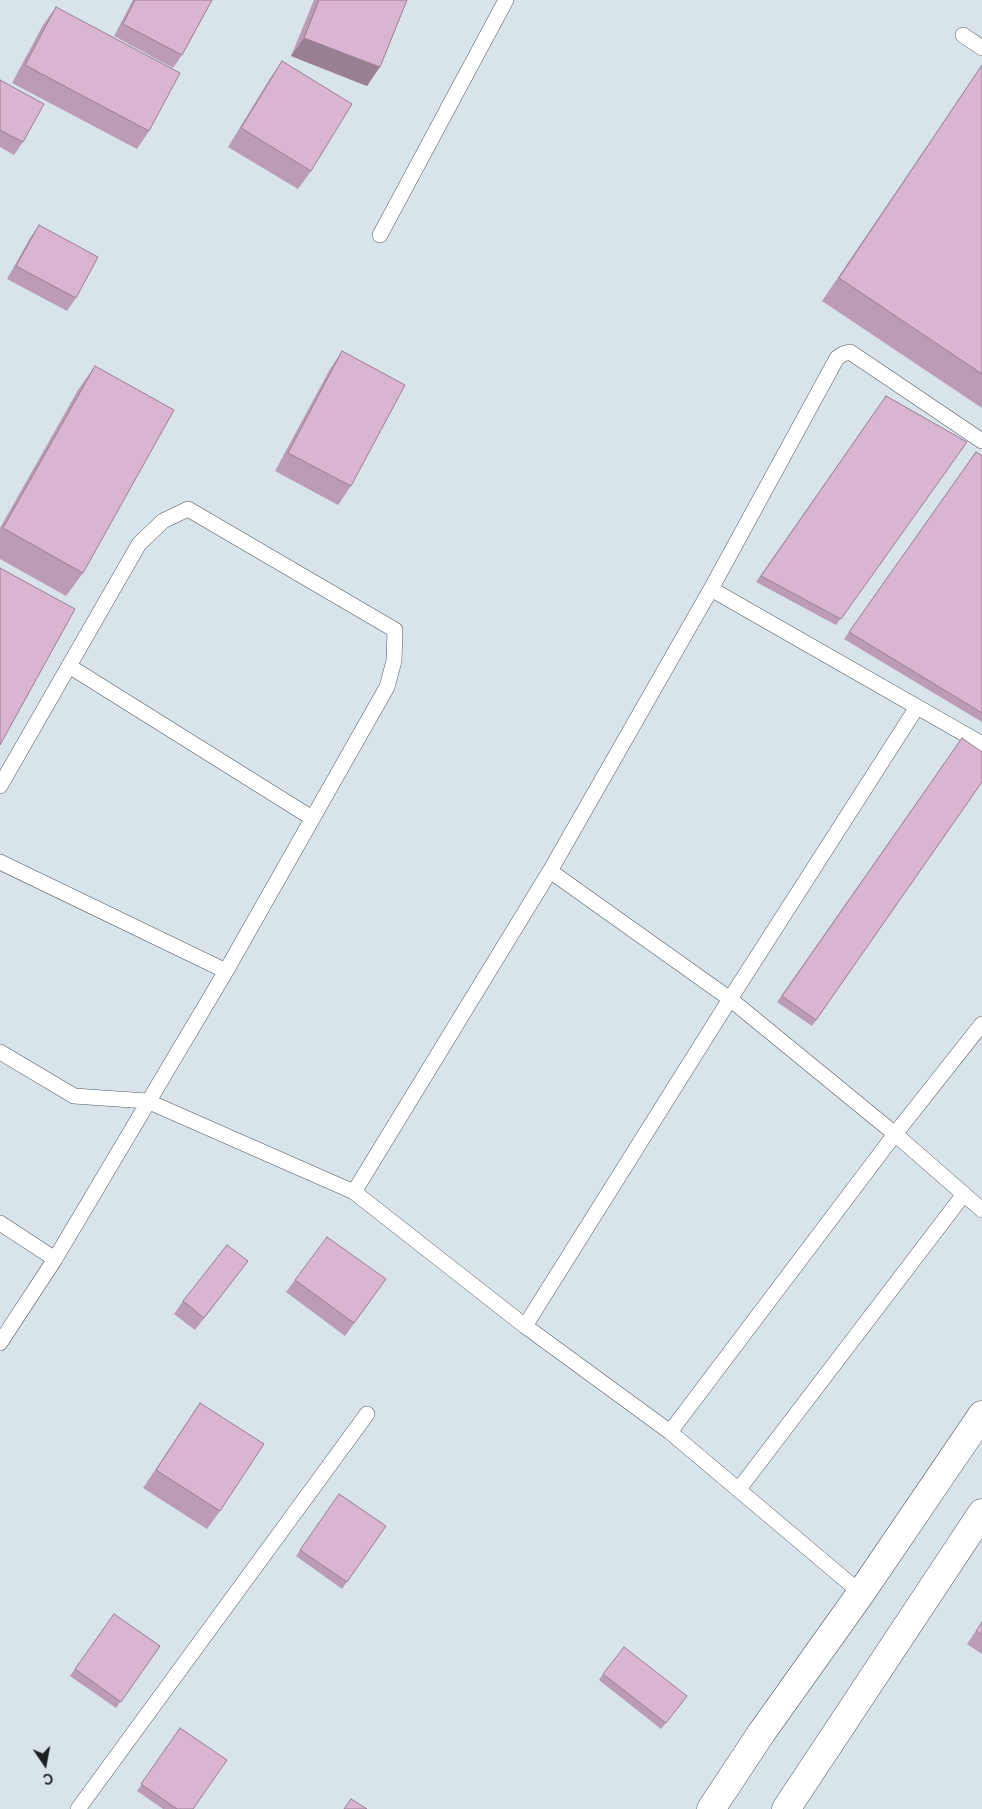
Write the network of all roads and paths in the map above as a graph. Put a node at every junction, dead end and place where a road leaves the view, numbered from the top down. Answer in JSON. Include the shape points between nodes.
{"nodes":[{"id":1,"x":506,"y":0,"type":"edge"},
{"id":2,"x":963,"y":35,"type":"dead end"},
{"id":3,"x":982,"y":48,"type":"edge"},
{"id":4,"x":380,"y":235,"type":"dead end"},
{"id":5,"x":982,"y":441,"type":"edge"},
{"id":6,"x":711,"y":589,"type":"junction"},
{"id":7,"x":69,"y":666,"type":"junction"},
{"id":8,"x":918,"y":707,"type":"junction"},
{"id":9,"x":982,"y":744,"type":"edge"},
{"id":10,"x":0,"y":786,"type":"edge"},
{"id":11,"x":312,"y":818,"type":"junction"},
{"id":12,"x":0,"y":862,"type":"edge"},
{"id":13,"x":550,"y":871,"type":"junction"},
{"id":14,"x":226,"y":971,"type":"junction"},
{"id":15,"x":730,"y":999,"type":"junction"},
{"id":16,"x":982,"y":1024,"type":"edge"},
{"id":17,"x":0,"y":1052,"type":"edge"},
{"id":18,"x":147,"y":1101,"type":"junction"},
{"id":19,"x":895,"y":1134,"type":"junction"},
{"id":20,"x":354,"y":1192,"type":"junction"},
{"id":21,"x":964,"y":1194,"type":"junction"},
{"id":22,"x":982,"y":1210,"type":"edge"},
{"id":23,"x":0,"y":1223,"type":"edge"},
{"id":24,"x":55,"y":1259,"type":"junction"},
{"id":25,"x":525,"y":1326,"type":"junction"},
{"id":26,"x":2,"y":1336,"type":"edge"},
{"id":27,"x":367,"y":1414,"type":"dead end"},
{"id":28,"x":982,"y":1415,"type":"edge"},
{"id":29,"x":670,"y":1432,"type":"junction"},
{"id":30,"x":739,"y":1489,"type":"junction"},
{"id":31,"x":982,"y":1514,"type":"edge"},
{"id":32,"x":861,"y":1592,"type":"junction"},
{"id":33,"x":78,"y":1809,"type":"edge"},
{"id":34,"x":711,"y":1809,"type":"edge"},
{"id":35,"x":786,"y":1809,"type":"edge"}],
"edges":[{"from":1,"to":4,"type":"lane"},
{"from":2,"to":3,"type":"lane"},
{"from":5,"to":6,"type":"lane","via":[[850,352],[843,354],[837,358]]},
{"from":6,"to":8,"type":"lane"},
{"from":6,"to":13,"type":"lane"},
{"from":7,"to":10,"type":"lane"},
{"from":7,"to":11,"type":"lane"},
{"from":7,"to":11,"type":"lane","via":[[139,544],[162,521],[188,509],[395,630],[394,661],[387,686]]},
{"from":8,"to":9,"type":"lane"},
{"from":8,"to":15,"type":"lane"},
{"from":11,"to":14,"type":"lane"},
{"from":12,"to":14,"type":"lane"},
{"from":13,"to":15,"type":"lane"},
{"from":13,"to":20,"type":"lane"},
{"from":14,"to":18,"type":"lane"},
{"from":15,"to":19,"type":"lane"},
{"from":15,"to":25,"type":"lane"},
{"from":16,"to":19,"type":"lane"},
{"from":17,"to":18,"type":"lane","via":[[74,1096]]},
{"from":18,"to":20,"type":"lane"},
{"from":18,"to":24,"type":"lane"},
{"from":19,"to":21,"type":"lane"},
{"from":19,"to":29,"type":"lane"},
{"from":20,"to":25,"type":"lane"},
{"from":21,"to":22,"type":"lane"},
{"from":21,"to":30,"type":"lane"},
{"from":23,"to":24,"type":"lane"},
{"from":24,"to":26,"type":"lane"},
{"from":25,"to":29,"type":"lane"},
{"from":27,"to":33,"type":"lane"},
{"from":28,"to":32,"type":"main road"},
{"from":29,"to":30,"type":"lane"},
{"from":30,"to":32,"type":"lane"},
{"from":31,"to":35,"type":"main road"},
{"from":32,"to":34,"type":"main road"}]}
